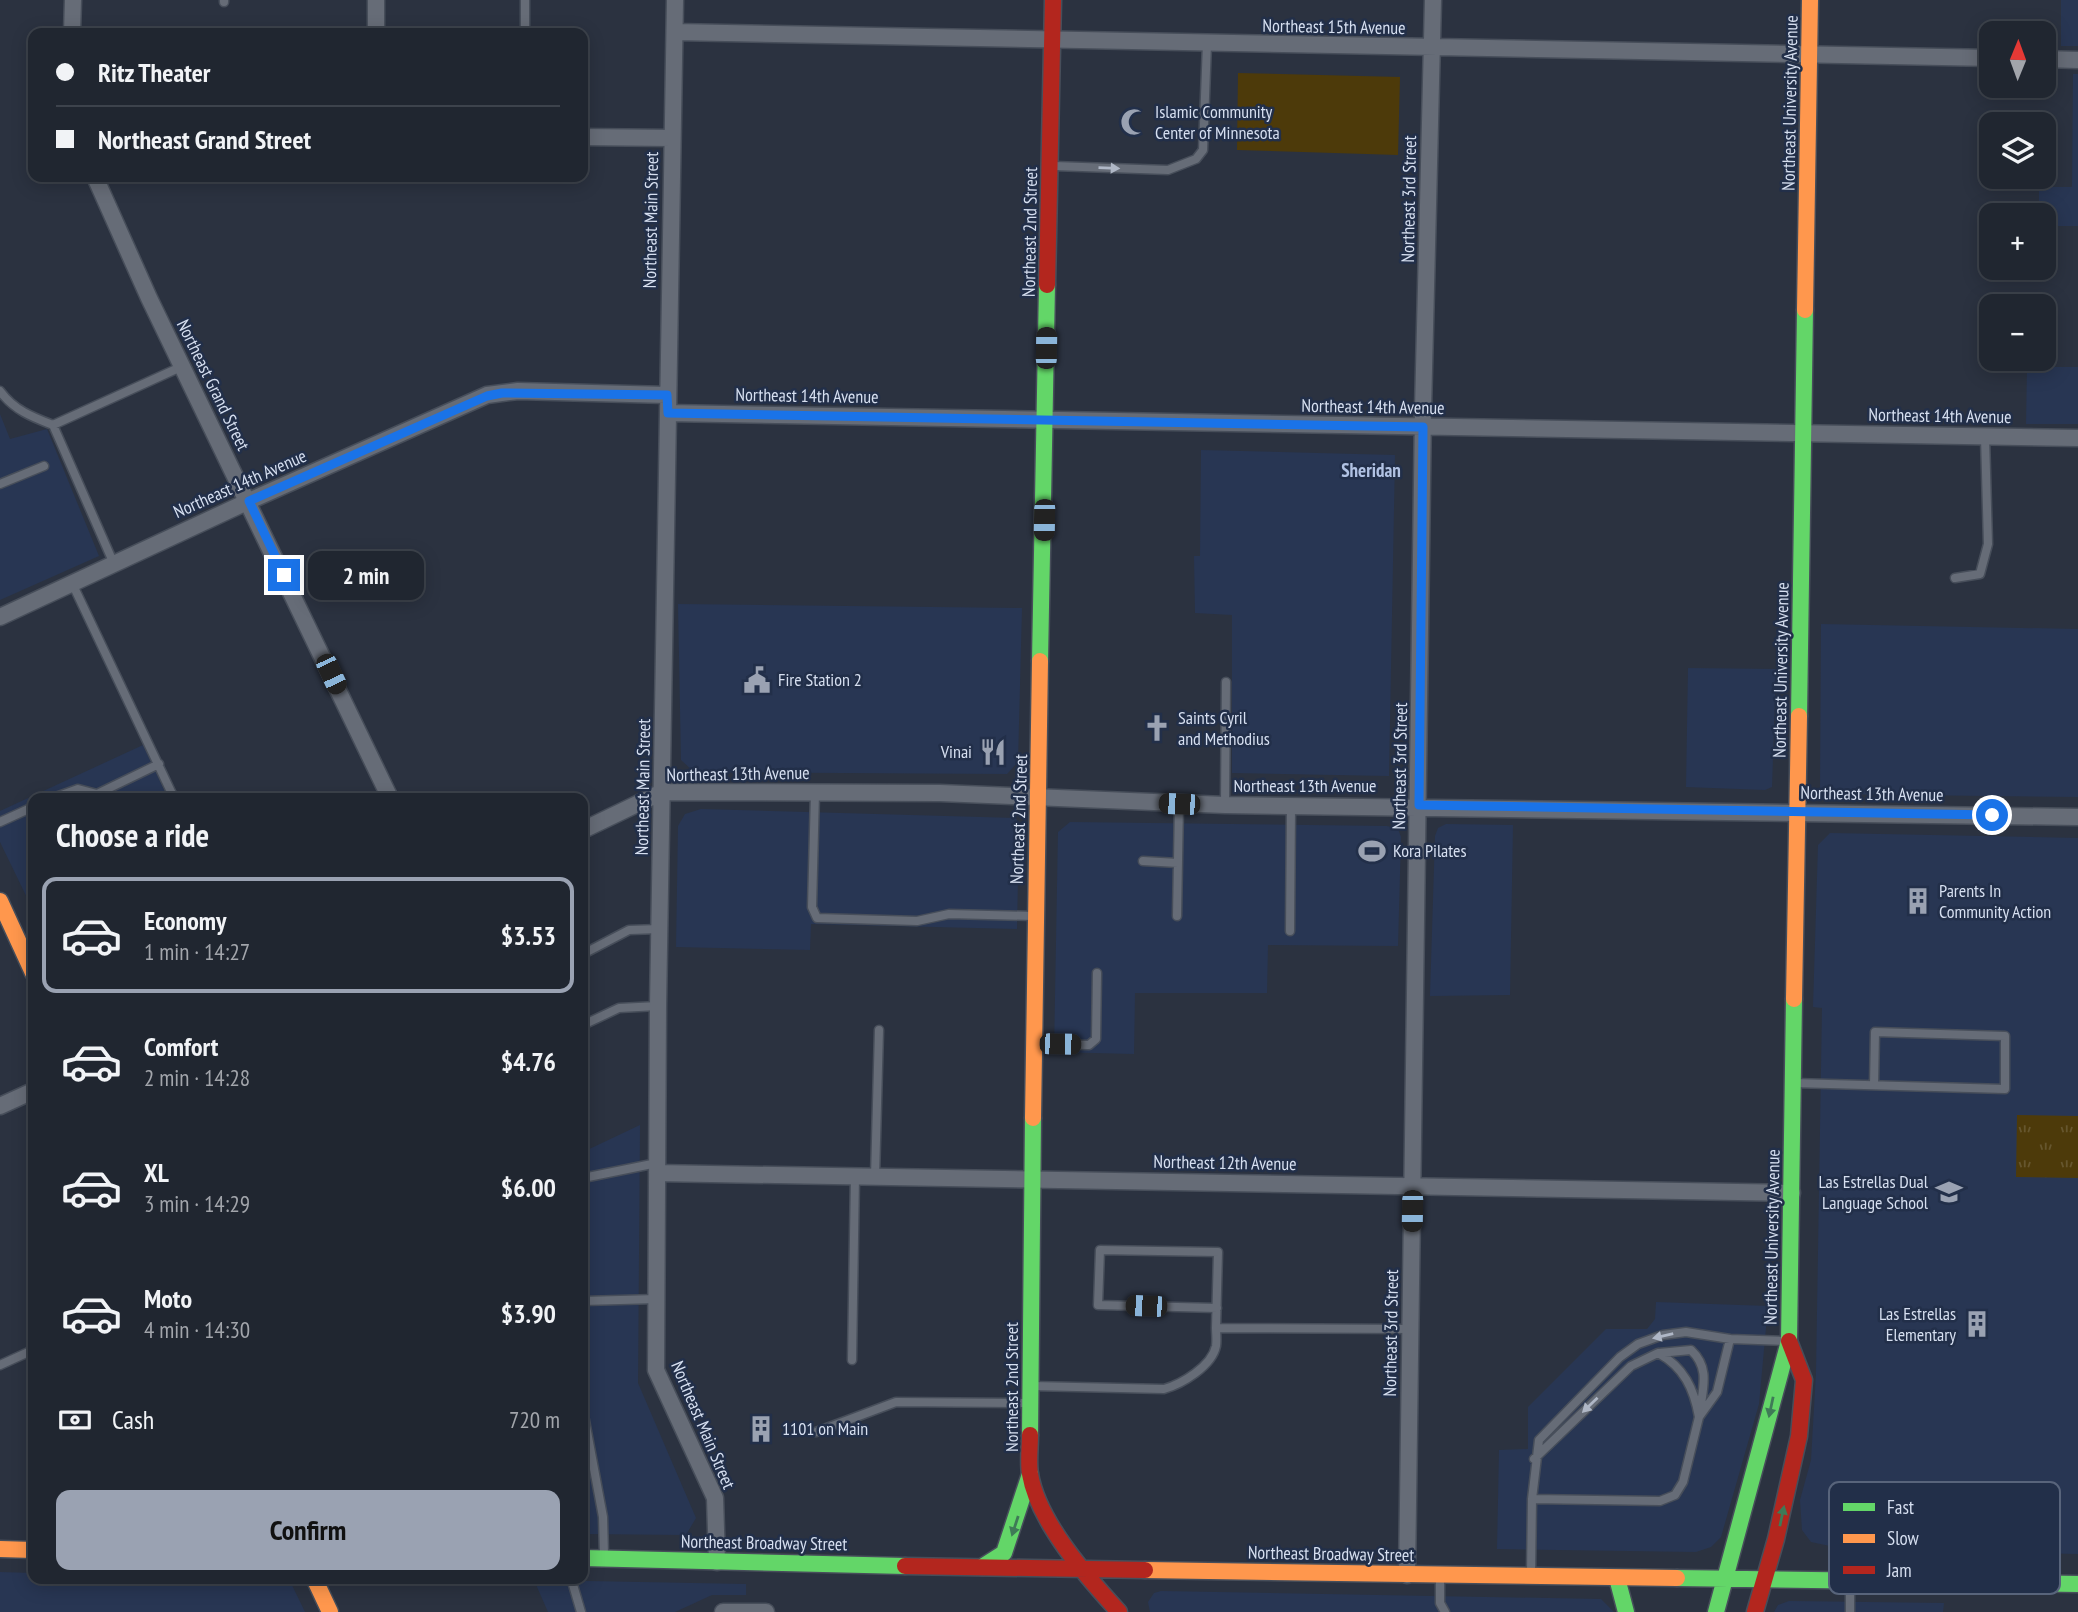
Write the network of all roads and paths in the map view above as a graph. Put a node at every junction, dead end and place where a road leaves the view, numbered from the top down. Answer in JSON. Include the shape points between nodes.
{"nodes":[{"id":1,"x":73,"y":0,"type":"edge"},
{"id":2,"x":376,"y":0,"type":"edge"},
{"id":3,"x":525,"y":0,"type":"edge"},
{"id":4,"x":675,"y":0,"type":"edge"},
{"id":5,"x":1053,"y":0,"type":"edge"},
{"id":6,"x":1433,"y":0,"type":"edge"},
{"id":7,"x":1810,"y":0,"type":"edge"},
{"id":8,"x":72,"y":28,"type":"edge"},
{"id":9,"x":376,"y":28,"type":"edge"},
{"id":10,"x":525,"y":28,"type":"edge"},
{"id":11,"x":675,"y":32,"type":"junction"},
{"id":12,"x":1053,"y":40,"type":"junction"},
{"id":13,"x":1207,"y":43,"type":"junction"},
{"id":14,"x":1432,"y":49,"type":"junction"},
{"id":15,"x":1810,"y":54,"type":"junction"},
{"id":16,"x":1979,"y":58,"type":"edge"},
{"id":17,"x":2056,"y":59,"type":"edge"},
{"id":18,"x":2078,"y":60,"type":"edge"},
{"id":19,"x":588,"y":137,"type":"edge"},
{"id":20,"x":671,"y":138,"type":"junction"},
{"id":21,"x":1051,"y":166,"type":"junction"},
{"id":22,"x":97,"y":182,"type":"edge"},
{"id":23,"x":183,"y":366,"type":"junction"},
{"id":24,"x":0,"y":391,"type":"edge"},
{"id":25,"x":667,"y":395,"type":"junction"},
{"id":26,"x":668,"y":413,"type":"junction"},
{"id":27,"x":1045,"y":418,"type":"junction"},
{"id":28,"x":53,"y":425,"type":"junction"},
{"id":29,"x":1423,"y":427,"type":"junction"},
{"id":30,"x":1803,"y":433,"type":"junction"},
{"id":31,"x":1985,"y":437,"type":"junction"},
{"id":32,"x":2078,"y":438,"type":"edge"},
{"id":33,"x":44,"y":466,"type":"dead end"},
{"id":34,"x":0,"y":484,"type":"edge"},
{"id":35,"x":249,"y":501,"type":"junction"},
{"id":36,"x":114,"y":564,"type":"junction"},
{"id":37,"x":1955,"y":578,"type":"dead end"},
{"id":38,"x":72,"y":583,"type":"junction"},
{"id":39,"x":0,"y":617,"type":"edge"},
{"id":40,"x":1226,"y":682,"type":"dead end"},
{"id":41,"x":159,"y":764,"type":"junction"},
{"id":42,"x":662,"y":792,"type":"junction"},
{"id":43,"x":67,"y":793,"type":"edge"},
{"id":44,"x":93,"y":793,"type":"edge"},
{"id":45,"x":99,"y":793,"type":"edge"},
{"id":46,"x":172,"y":793,"type":"edge"},
{"id":47,"x":388,"y":793,"type":"edge"},
{"id":48,"x":815,"y":793,"type":"junction"},
{"id":49,"x":1039,"y":798,"type":"junction"},
{"id":50,"x":1179,"y":804,"type":"junction"},
{"id":51,"x":1225,"y":805,"type":"junction"},
{"id":52,"x":1419,"y":805,"type":"junction"},
{"id":53,"x":1291,"y":806,"type":"junction"},
{"id":54,"x":28,"y":809,"type":"edge"},
{"id":55,"x":1798,"y":811,"type":"junction"},
{"id":56,"x":2078,"y":817,"type":"edge"},
{"id":57,"x":0,"y":822,"type":"edge"},
{"id":58,"x":588,"y":828,"type":"edge"},
{"id":59,"x":1143,"y":861,"type":"dead end"},
{"id":60,"x":1178,"y":863,"type":"junction"},
{"id":61,"x":0,"y":901,"type":"edge"},
{"id":62,"x":1035,"y":916,"type":"junction"},
{"id":63,"x":1177,"y":916,"type":"dead end"},
{"id":64,"x":660,"y":929,"type":"junction"},
{"id":65,"x":1290,"y":932,"type":"dead end"},
{"id":66,"x":588,"y":951,"type":"edge"},
{"id":67,"x":28,"y":962,"type":"edge"},
{"id":68,"x":1097,"y":974,"type":"dead end"},
{"id":69,"x":658,"y":1006,"type":"junction"},
{"id":70,"x":588,"y":1023,"type":"edge"},
{"id":71,"x":879,"y":1030,"type":"dead end"},
{"id":72,"x":1035,"y":1044,"type":"junction"},
{"id":73,"x":1794,"y":1083,"type":"junction"},
{"id":74,"x":1874,"y":1086,"type":"junction"},
{"id":75,"x":28,"y":1093,"type":"edge"},
{"id":76,"x":0,"y":1107,"type":"edge"},
{"id":77,"x":657,"y":1168,"type":"junction"},
{"id":78,"x":855,"y":1176,"type":"junction"},
{"id":79,"x":588,"y":1177,"type":"edge"},
{"id":80,"x":875,"y":1177,"type":"junction"},
{"id":81,"x":1033,"y":1179,"type":"junction"},
{"id":82,"x":1412,"y":1186,"type":"junction"},
{"id":83,"x":1792,"y":1193,"type":"junction"},
{"id":84,"x":657,"y":1298,"type":"junction"},
{"id":85,"x":588,"y":1301,"type":"edge"},
{"id":86,"x":1217,"y":1308,"type":"junction"},
{"id":87,"x":1216,"y":1328,"type":"junction"},
{"id":88,"x":1410,"y":1329,"type":"junction"},
{"id":89,"x":1730,"y":1339,"type":"junction"},
{"id":90,"x":1789,"y":1341,"type":"junction"},
{"id":91,"x":28,"y":1352,"type":"edge"},
{"id":92,"x":1658,"y":1353,"type":"junction"},
{"id":93,"x":852,"y":1360,"type":"dead end"},
{"id":94,"x":0,"y":1365,"type":"edge"},
{"id":95,"x":1032,"y":1394,"type":"junction"},
{"id":96,"x":1699,"y":1417,"type":"junction"},
{"id":97,"x":816,"y":1432,"type":"dead end"},
{"id":98,"x":588,"y":1436,"type":"edge"},
{"id":99,"x":1534,"y":1459,"type":"junction"},
{"id":100,"x":1030,"y":1474,"type":"junction"},
{"id":101,"x":1532,"y":1499,"type":"junction"},
{"id":102,"x":0,"y":1549,"type":"edge"},
{"id":103,"x":28,"y":1550,"type":"edge"},
{"id":104,"x":588,"y":1558,"type":"edge"},
{"id":105,"x":604,"y":1558,"type":"junction"},
{"id":106,"x":717,"y":1562,"type":"junction"},
{"id":107,"x":982,"y":1567,"type":"junction"},
{"id":108,"x":1081,"y":1570,"type":"junction"},
{"id":109,"x":1531,"y":1574,"type":"junction"},
{"id":110,"x":1408,"y":1575,"type":"junction"},
{"id":111,"x":1439,"y":1576,"type":"junction"},
{"id":112,"x":1617,"y":1578,"type":"junction"},
{"id":113,"x":1726,"y":1580,"type":"junction"},
{"id":114,"x":1764,"y":1581,"type":"junction"},
{"id":115,"x":1829,"y":1583,"type":"edge"},
{"id":116,"x":317,"y":1584,"type":"edge"},
{"id":117,"x":573,"y":1584,"type":"edge"},
{"id":118,"x":2060,"y":1584,"type":"edge"},
{"id":119,"x":2078,"y":1584,"type":"edge"},
{"id":120,"x":1850,"y":1594,"type":"edge"},
{"id":121,"x":762,"y":1611,"type":"edge"},
{"id":122,"x":330,"y":1612,"type":"edge"},
{"id":123,"x":581,"y":1612,"type":"edge"},
{"id":124,"x":723,"y":1612,"type":"edge"},
{"id":125,"x":1119,"y":1612,"type":"edge"},
{"id":126,"x":1445,"y":1612,"type":"edge"},
{"id":127,"x":1626,"y":1612,"type":"edge"},
{"id":128,"x":1716,"y":1612,"type":"edge"},
{"id":129,"x":1755,"y":1612,"type":"edge"},
{"id":130,"x":1850,"y":1612,"type":"edge"}],
"edges":[{"from":1,"to":8,"type":"street"},
{"from":2,"to":9,"type":"street"},
{"from":3,"to":10,"type":"lane"},
{"from":4,"to":11,"type":"street","name":"Northeast Main Street"},
{"from":5,"to":12,"type":"main road","name":"Northeast 2nd Street"},
{"from":6,"to":14,"type":"street","name":"Northeast 3rd Street"},
{"from":7,"to":15,"type":"main road","name":"Northeast University Avenue"},
{"from":11,"to":12,"type":"street","name":"Northeast 15th Avenue"},
{"from":11,"to":20,"type":"street","name":"Northeast Main Street"},
{"from":12,"to":13,"type":"street","name":"Northeast 15th Avenue"},
{"from":12,"to":21,"type":"main road","name":"Northeast 2nd Street"},
{"from":13,"to":14,"type":"street","name":"Northeast 15th Avenue"},
{"from":21,"to":13,"type":"lane","one_way":true,"via":[[1168,170],[1196,159],[1203,150]]},
{"from":14,"to":15,"type":"street","name":"Northeast 15th Avenue"},
{"from":14,"to":29,"type":"street","name":"Northeast 3rd Street"},
{"from":15,"to":16,"type":"street","name":"Northeast 15th Avenue"},
{"from":15,"to":30,"type":"main road","name":"Northeast University Avenue"},
{"from":17,"to":18,"type":"street"},
{"from":19,"to":20,"type":"street"},
{"from":20,"to":25,"type":"street","name":"Northeast Main Street"},
{"from":21,"to":27,"type":"main road","name":"Northeast 2nd Street"},
{"from":22,"to":23,"type":"street","name":"Northeast Grand Street"},
{"from":23,"to":28,"type":"lane"},
{"from":23,"to":35,"type":"street","name":"Northeast Grand Street"},
{"from":24,"to":28,"type":"lane","via":[[26,414]]},
{"from":25,"to":26,"type":"street","name":"Northeast Main Street"},
{"from":25,"to":35,"type":"street","name":"Northeast 14th Avenue","via":[[518,391],[487,396]]},
{"from":26,"to":27,"type":"street","name":"Northeast 14th Avenue"},
{"from":26,"to":42,"type":"street","name":"Northeast Main Street"},
{"from":27,"to":29,"type":"street","name":"Northeast 14th Avenue"},
{"from":27,"to":49,"type":"main road","name":"Northeast 2nd Street"},
{"from":28,"to":36,"type":"lane"},
{"from":29,"to":30,"type":"street","name":"Northeast 14th Avenue"},
{"from":29,"to":52,"type":"street","name":"Northeast 3rd Street"},
{"from":30,"to":31,"type":"street","name":"Northeast 14th Avenue"},
{"from":30,"to":55,"type":"main road","name":"Northeast University Avenue"},
{"from":31,"to":32,"type":"street","name":"Northeast 14th Avenue"},
{"from":31,"to":37,"type":"lane","via":[[1985,561],[1980,574]]},
{"from":33,"to":34,"type":"lane"},
{"from":35,"to":36,"type":"street","name":"Northeast 14th Avenue"},
{"from":35,"to":47,"type":"street","name":"Northeast Grand Street"},
{"from":36,"to":38,"type":"street","name":"Northeast 14th Avenue"},
{"from":38,"to":39,"type":"street","name":"Northeast 14th Avenue"},
{"from":38,"to":41,"type":"lane"},
{"from":40,"to":51,"type":"lane"},
{"from":41,"to":45,"type":"lane"},
{"from":41,"to":46,"type":"lane"},
{"from":42,"to":48,"type":"street","name":"Northeast 13th Avenue"},
{"from":42,"to":58,"type":"street","name":"Northeast 13th Avenue"},
{"from":42,"to":64,"type":"street","name":"Northeast Main Street"},
{"from":43,"to":44,"type":"lane","via":[[78,789]]},
{"from":48,"to":49,"type":"street","name":"Northeast 13th Avenue"},
{"from":48,"to":62,"type":"lane","via":[[812,907],[817,918],[917,921],[949,914]]},
{"from":49,"to":50,"type":"street","name":"Northeast 13th Avenue"},
{"from":49,"to":62,"type":"main road","name":"Northeast 2nd Street"},
{"from":50,"to":51,"type":"street","name":"Northeast 13th Avenue"},
{"from":50,"to":60,"type":"lane"},
{"from":51,"to":53,"type":"street","name":"Northeast 13th Avenue"},
{"from":52,"to":53,"type":"street","name":"Northeast 13th Avenue"},
{"from":52,"to":55,"type":"street","name":"Northeast 13th Avenue"},
{"from":52,"to":82,"type":"street","name":"Northeast 3rd Street"},
{"from":53,"to":65,"type":"lane"},
{"from":54,"to":57,"type":"lane"},
{"from":55,"to":56,"type":"street","name":"Northeast 13th Avenue"},
{"from":55,"to":73,"type":"main road","name":"Northeast University Avenue"},
{"from":59,"to":60,"type":"lane"},
{"from":60,"to":63,"type":"lane"},
{"from":61,"to":67,"type":"main road"},
{"from":62,"to":72,"type":"main road","name":"Northeast 2nd Street"},
{"from":64,"to":66,"type":"lane","via":[[628,930]]},
{"from":64,"to":69,"type":"street","name":"Northeast Main Street"},
{"from":68,"to":72,"type":"lane","via":[[1096,1040],[1089,1045]]},
{"from":69,"to":70,"type":"lane","via":[[619,1008]]},
{"from":69,"to":77,"type":"street","name":"Northeast Main Street"},
{"from":71,"to":80,"type":"lane"},
{"from":72,"to":81,"type":"main road","name":"Northeast 2nd Street"},
{"from":73,"to":74,"type":"lane"},
{"from":73,"to":83,"type":"main road","name":"Northeast University Avenue"},
{"from":74,"to":74,"type":"lane","via":[[2005,1089],[2005,1036],[1875,1032]]},
{"from":75,"to":76,"type":"street"},
{"from":77,"to":78,"type":"street","name":"Northeast 12th Avenue"},
{"from":77,"to":79,"type":"lane"},
{"from":77,"to":84,"type":"street","name":"Northeast Main Street"},
{"from":78,"to":80,"type":"street","name":"Northeast 12th Avenue"},
{"from":78,"to":93,"type":"lane"},
{"from":80,"to":81,"type":"street","name":"Northeast 12th Avenue"},
{"from":81,"to":82,"type":"street","name":"Northeast 12th Avenue"},
{"from":81,"to":95,"type":"main road","name":"Northeast 2nd Street"},
{"from":82,"to":83,"type":"street","name":"Northeast 12th Avenue"},
{"from":82,"to":88,"type":"street","name":"Northeast 3rd Street"},
{"from":83,"to":90,"type":"main road","name":"Northeast University Avenue"},
{"from":84,"to":85,"type":"lane"},
{"from":84,"to":106,"type":"street","name":"Northeast Main Street","via":[[656,1370],[715,1498]]},
{"from":86,"to":86,"type":"lane","via":[[1218,1252],[1100,1250],[1098,1305]]},
{"from":86,"to":87,"type":"lane"},
{"from":87,"to":88,"type":"lane"},
{"from":87,"to":95,"type":"lane","via":[[1212,1356],[1175,1386]]},
{"from":88,"to":110,"type":"street","name":"Northeast 3rd Street"},
{"from":89,"to":90,"type":"lane"},
{"from":89,"to":96,"type":"lane","via":[[1717,1392]]},
{"from":89,"to":99,"type":"lane","one_way":true,"via":[[1686,1332],[1638,1344],[1539,1440]]},
{"from":90,"to":113,"type":"main road","name":"Northeast University Avenue","one_way":true},
{"from":114,"to":90,"type":"main road","name":"Northeast University Avenue","one_way":true,"via":[[1799,1436],[1804,1380]]},
{"from":91,"to":94,"type":"lane"},
{"from":92,"to":96,"type":"lane","via":[[1673,1361],[1694,1391]]},
{"from":92,"to":96,"type":"lane","via":[[1691,1350],[1702,1360],[1705,1371]]},
{"from":92,"to":99,"type":"lane","one_way":true,"via":[[1631,1366]]},
{"from":95,"to":97,"type":"lane","via":[[896,1402]]},
{"from":95,"to":100,"type":"main road","name":"Northeast 2nd Street"},
{"from":96,"to":101,"type":"lane","via":[[1683,1482],[1675,1495],[1660,1501]]},
{"from":98,"to":105,"type":"lane","via":[[603,1517]]},
{"from":99,"to":101,"type":"lane"},
{"from":100,"to":107,"type":"main road","one_way":true,"via":[[1004,1553]]},
{"from":100,"to":108,"type":"main road","name":"Northeast 2nd Street","via":[[1040,1503]]},
{"from":101,"to":109,"type":"lane"},
{"from":102,"to":103,"type":"main road"},
{"from":104,"to":105,"type":"main road","name":"Northeast Broadway Street"},
{"from":105,"to":106,"type":"main road","name":"Northeast Broadway Street"},
{"from":106,"to":107,"type":"main road","name":"Northeast Broadway Street"},
{"from":107,"to":108,"type":"main road","name":"Northeast Broadway Street"},
{"from":108,"to":110,"type":"main road","name":"Northeast Broadway Street"},
{"from":108,"to":125,"type":"main road","name":"Northeast 2nd Street"},
{"from":109,"to":111,"type":"main road","name":"Northeast Broadway Street"},
{"from":109,"to":112,"type":"main road","name":"Northeast Broadway Street"},
{"from":110,"to":111,"type":"main road","name":"Northeast Broadway Street"},
{"from":111,"to":126,"type":"lane"},
{"from":112,"to":113,"type":"main road","name":"Northeast Broadway Street"},
{"from":112,"to":127,"type":"main road"},
{"from":113,"to":114,"type":"main road","name":"Northeast Broadway Street"},
{"from":113,"to":128,"type":"main road","name":"Northeast University Avenue"},
{"from":114,"to":115,"type":"main road","name":"Northeast Broadway Street"},
{"from":114,"to":129,"type":"main road","name":"Northeast University Avenue"},
{"from":116,"to":122,"type":"main road"},
{"from":117,"to":123,"type":"lane"},
{"from":118,"to":119,"type":"main road","name":"Northeast Broadway Street"},
{"from":120,"to":130,"type":"lane"},
{"from":121,"to":124,"type":"street"}]}
